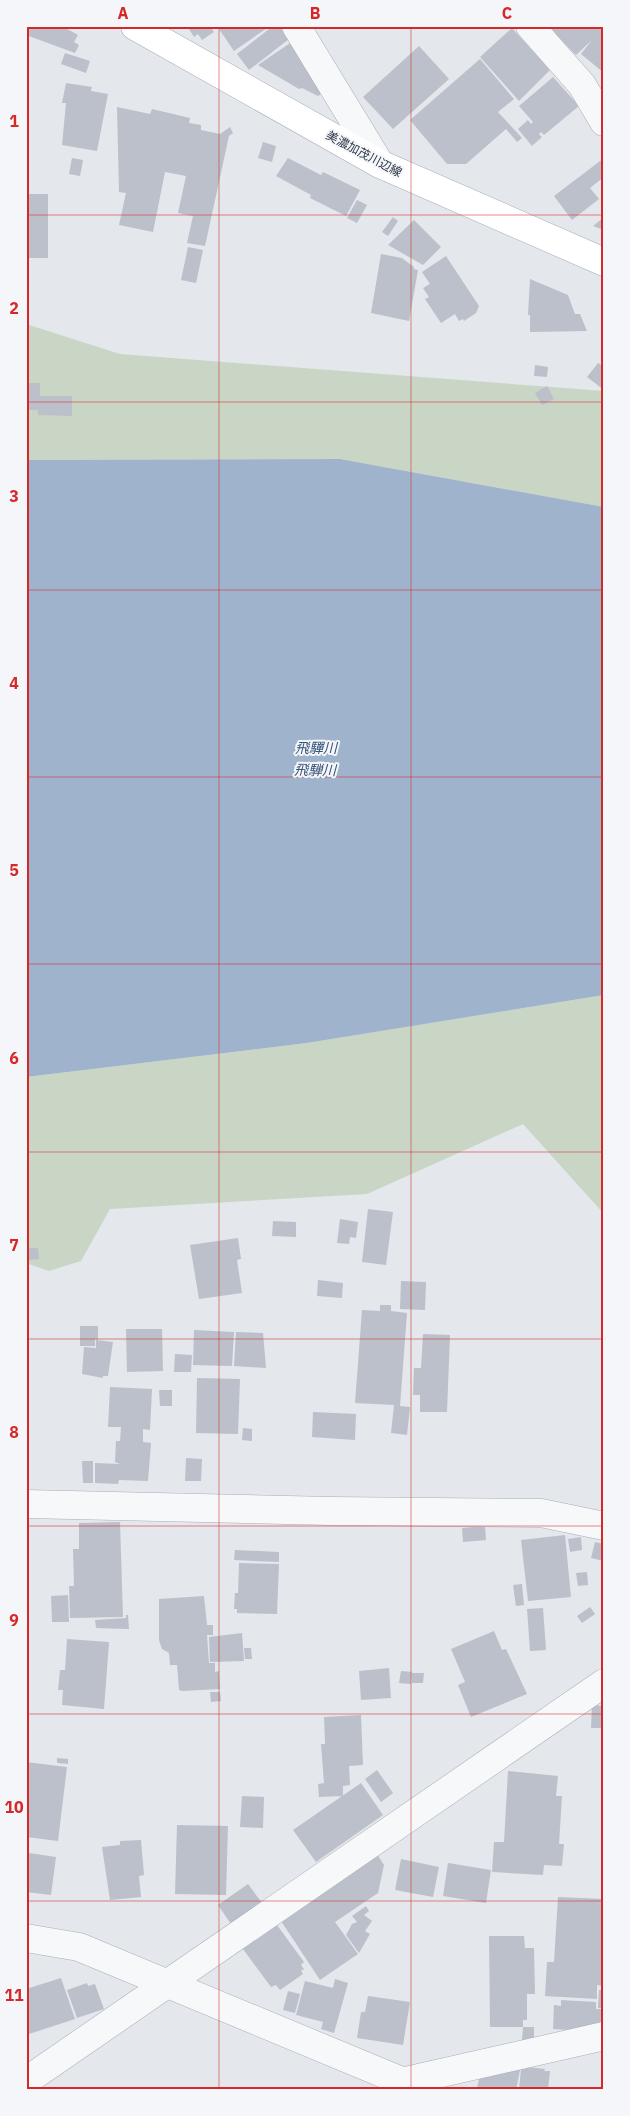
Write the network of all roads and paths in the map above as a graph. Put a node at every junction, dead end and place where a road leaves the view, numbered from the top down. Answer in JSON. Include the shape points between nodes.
{"nodes":[{"id":1,"x":135,"y":26,"type":"edge"},
{"id":2,"x":296,"y":26,"type":"edge"},
{"id":3,"x":530,"y":26,"type":"edge"},
{"id":4,"x":593,"y":91,"type":"edge"},
{"id":5,"x":604,"y":122,"type":"edge"},
{"id":6,"x":380,"y":164,"type":"junction"},
{"id":7,"x":604,"y":262,"type":"edge"},
{"id":8,"x":26,"y":1504,"type":"edge"},
{"id":9,"x":604,"y":1526,"type":"edge"},
{"id":10,"x":604,"y":1683,"type":"edge"},
{"id":11,"x":26,"y":1938,"type":"edge"},
{"id":12,"x":169,"y":1984,"type":"junction"},
{"id":13,"x":604,"y":2036,"type":"edge"},
{"id":14,"x":26,"y":2081,"type":"edge"},
{"id":15,"x":410,"y":2087,"type":"edge"}],
"edges":[{"from":1,"to":6,"type":"main road","name":"美濃加茂川辺線"},
{"from":2,"to":6,"type":"street"},
{"from":3,"to":4,"type":"street"},
{"from":4,"to":5,"type":"street"},
{"from":6,"to":7,"type":"main road","name":"美濃加茂川辺線"},
{"from":8,"to":9,"type":"street","via":[[540,1513]]},
{"from":10,"to":12,"type":"street"},
{"from":11,"to":12,"type":"street","via":[[79,1947]]},
{"from":12,"to":14,"type":"street"},
{"from":12,"to":15,"type":"street"},
{"from":13,"to":15,"type":"street"}]}
